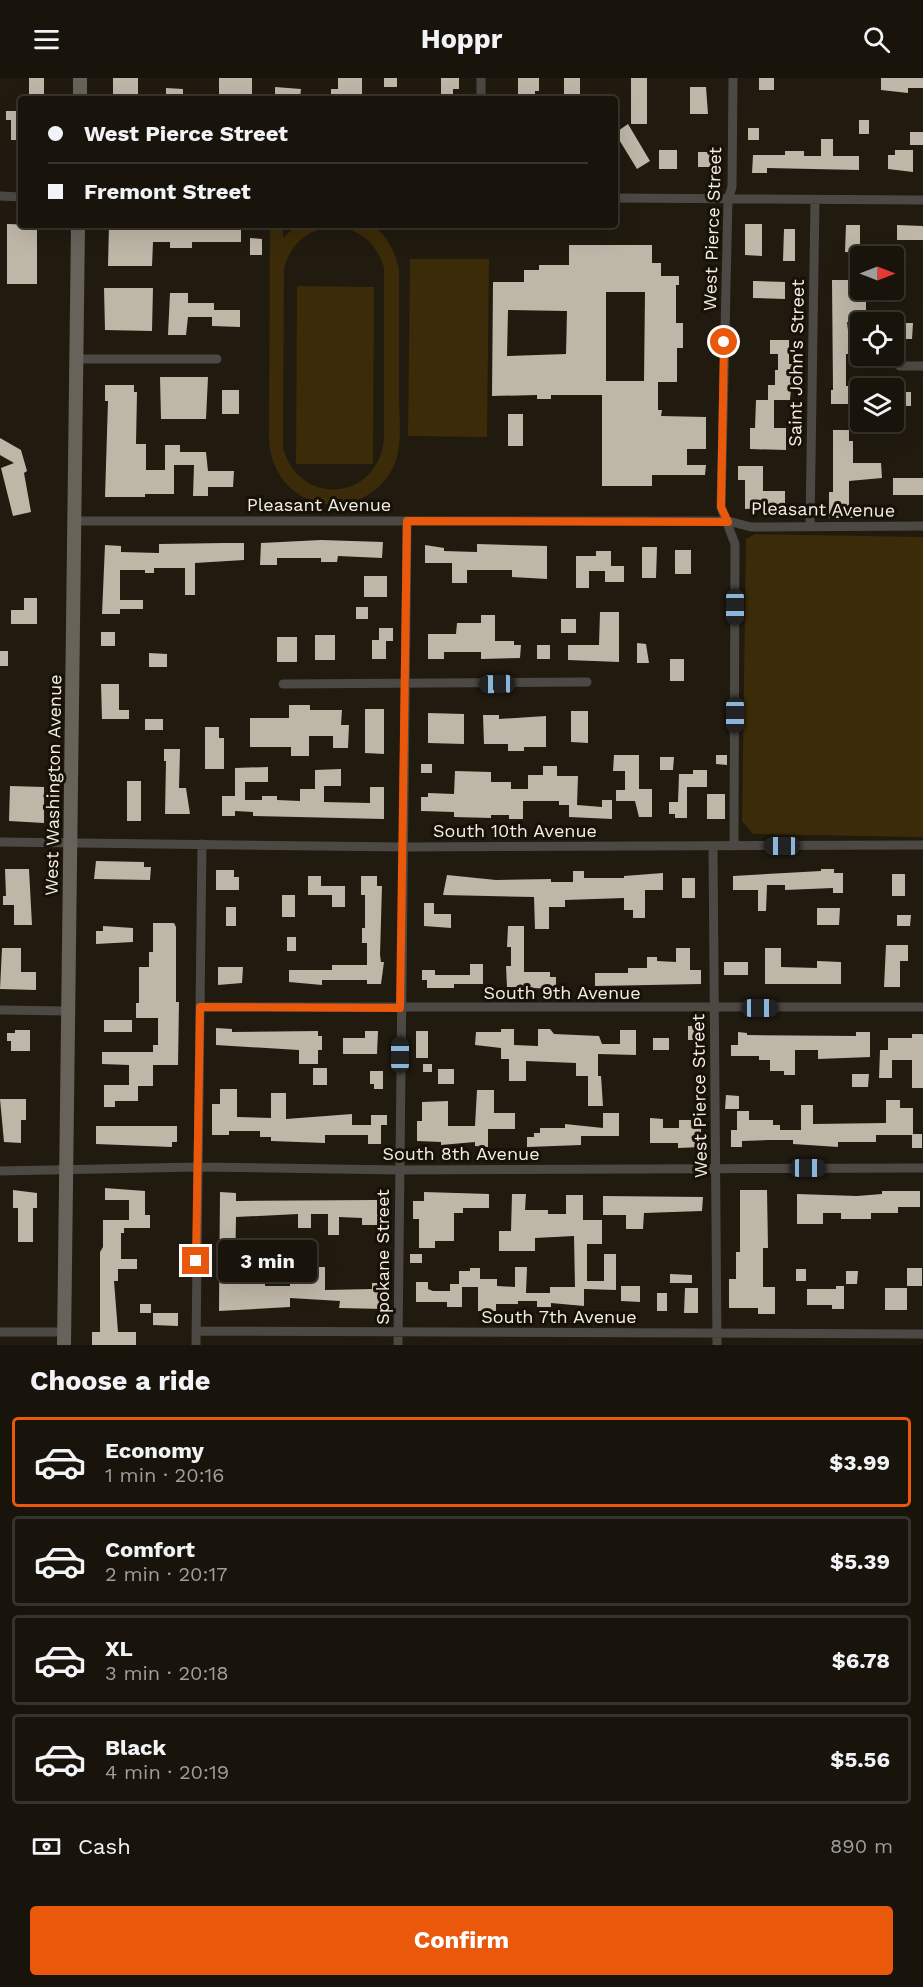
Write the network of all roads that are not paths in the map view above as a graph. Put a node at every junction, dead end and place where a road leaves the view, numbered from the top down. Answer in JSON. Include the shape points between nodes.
{"nodes":[{"id":1,"x":80,"y":78,"type":"edge"},
{"id":2,"x":481,"y":78,"type":"edge"},
{"id":3,"x":733,"y":78,"type":"edge"},
{"id":4,"x":80,"y":96,"type":"edge"},
{"id":5,"x":481,"y":96,"type":"edge"},
{"id":6,"x":0,"y":196,"type":"edge"},
{"id":7,"x":18,"y":197,"type":"edge"},
{"id":8,"x":618,"y":198,"type":"edge"},
{"id":9,"x":728,"y":199,"type":"junction"},
{"id":10,"x":815,"y":200,"type":"junction"},
{"id":11,"x":923,"y":200,"type":"edge"},
{"id":12,"x":78,"y":228,"type":"edge"},
{"id":13,"x":75,"y":359,"type":"junction"},
{"id":14,"x":217,"y":359,"type":"dead end"},
{"id":15,"x":904,"y":366,"type":"edge"},
{"id":16,"x":923,"y":366,"type":"edge"},
{"id":17,"x":74,"y":521,"type":"junction"},
{"id":18,"x":407,"y":521,"type":"junction"},
{"id":19,"x":728,"y":522,"type":"junction"},
{"id":20,"x":810,"y":526,"type":"junction"},
{"id":21,"x":923,"y":526,"type":"edge"},
{"id":22,"x":587,"y":682,"type":"dead end"},
{"id":23,"x":283,"y":684,"type":"dead end"},
{"id":24,"x":406,"y":685,"type":"junction"},
{"id":25,"x":0,"y":842,"type":"edge"},
{"id":26,"x":71,"y":843,"type":"junction"},
{"id":27,"x":202,"y":844,"type":"junction"},
{"id":28,"x":923,"y":845,"type":"edge"},
{"id":29,"x":734,"y":846,"type":"junction"},
{"id":30,"x":404,"y":847,"type":"junction"},
{"id":31,"x":713,"y":847,"type":"junction"},
{"id":32,"x":200,"y":1007,"type":"junction"},
{"id":33,"x":923,"y":1007,"type":"edge"},
{"id":34,"x":400,"y":1008,"type":"junction"},
{"id":35,"x":714,"y":1009,"type":"junction"},
{"id":36,"x":0,"y":1010,"type":"edge"},
{"id":37,"x":67,"y":1011,"type":"junction"},
{"id":38,"x":198,"y":1167,"type":"junction"},
{"id":39,"x":923,"y":1168,"type":"edge"},
{"id":40,"x":717,"y":1169,"type":"junction"},
{"id":41,"x":67,"y":1170,"type":"junction"},
{"id":42,"x":399,"y":1170,"type":"junction"},
{"id":43,"x":0,"y":1171,"type":"edge"},
{"id":44,"x":196,"y":1331,"type":"junction"},
{"id":45,"x":0,"y":1332,"type":"edge"},
{"id":46,"x":398,"y":1332,"type":"junction"},
{"id":47,"x":717,"y":1333,"type":"junction"},
{"id":48,"x":923,"y":1334,"type":"edge"},
{"id":49,"x":64,"y":1339,"type":"edge"},
{"id":50,"x":196,"y":1345,"type":"edge"},
{"id":51,"x":398,"y":1345,"type":"edge"},
{"id":52,"x":717,"y":1345,"type":"edge"}],
"edges":[{"from":1,"to":4,"type":"main road"},
{"from":2,"to":5,"type":"street"},
{"from":3,"to":9,"type":"street","name":"West Pierce Street","via":[[732,187]]},
{"from":6,"to":7,"type":"street"},
{"from":8,"to":9,"type":"street"},
{"from":9,"to":10,"type":"street"},
{"from":9,"to":19,"type":"street","name":"West Pierce Street","via":[[721,507]]},
{"from":10,"to":11,"type":"street"},
{"from":10,"to":20,"type":"street","name":"Saint John's Street"},
{"from":12,"to":13,"type":"main road","name":"West Washington Avenue"},
{"from":13,"to":14,"type":"street"},
{"from":13,"to":17,"type":"main road","name":"West Washington Avenue"},
{"from":15,"to":16,"type":"street"},
{"from":17,"to":18,"type":"street","name":"Pleasant Avenue"},
{"from":17,"to":26,"type":"main road","name":"West Washington Avenue"},
{"from":18,"to":19,"type":"street","name":"Pleasant Avenue"},
{"from":18,"to":24,"type":"street","name":"Spokane Street"},
{"from":19,"to":20,"type":"street","name":"Pleasant Avenue","via":[[751,527]]},
{"from":19,"to":29,"type":"street","name":"West Pierce Street","via":[[735,544]]},
{"from":20,"to":21,"type":"street","name":"Pleasant Avenue"},
{"from":22,"to":24,"type":"street"},
{"from":23,"to":24,"type":"street"},
{"from":24,"to":30,"type":"street","name":"Spokane Street"},
{"from":25,"to":26,"type":"street","name":"South 10th Avenue"},
{"from":26,"to":27,"type":"street","name":"South 10th Avenue"},
{"from":26,"to":37,"type":"main road","name":"West Washington Avenue"},
{"from":27,"to":30,"type":"street","name":"South 10th Avenue"},
{"from":27,"to":32,"type":"street"},
{"from":28,"to":29,"type":"street","name":"South 10th Avenue"},
{"from":29,"to":31,"type":"street","name":"South 10th Avenue"},
{"from":30,"to":31,"type":"street","name":"South 10th Avenue"},
{"from":30,"to":34,"type":"street","name":"Spokane Street"},
{"from":31,"to":35,"type":"street","name":"West Pierce Street"},
{"from":32,"to":34,"type":"street","name":"South 9th Avenue"},
{"from":32,"to":38,"type":"street"},
{"from":33,"to":35,"type":"street","name":"South 9th Avenue"},
{"from":34,"to":35,"type":"street","name":"South 9th Avenue"},
{"from":34,"to":42,"type":"street","name":"Spokane Street"},
{"from":35,"to":40,"type":"street","name":"West Pierce Street"},
{"from":36,"to":37,"type":"street"},
{"from":37,"to":41,"type":"main road","name":"West Washington Avenue"},
{"from":38,"to":41,"type":"street","name":"South 8th Avenue"},
{"from":38,"to":42,"type":"street","name":"South 8th Avenue"},
{"from":38,"to":44,"type":"street"},
{"from":39,"to":40,"type":"street","name":"South 8th Avenue"},
{"from":40,"to":42,"type":"street","name":"South 8th Avenue"},
{"from":40,"to":47,"type":"street","name":"West Pierce Street"},
{"from":41,"to":43,"type":"street","name":"South 8th Avenue"},
{"from":41,"to":49,"type":"main road","name":"West Washington Avenue"},
{"from":42,"to":46,"type":"street","name":"Spokane Street"},
{"from":44,"to":46,"type":"street","name":"South 7th Avenue"},
{"from":44,"to":50,"type":"street"},
{"from":45,"to":49,"type":"street"},
{"from":46,"to":47,"type":"street","name":"South 7th Avenue"},
{"from":46,"to":51,"type":"street","name":"Spokane Street"},
{"from":47,"to":48,"type":"street","name":"South 7th Avenue"},
{"from":47,"to":52,"type":"street","name":"West Pierce Street"}]}
